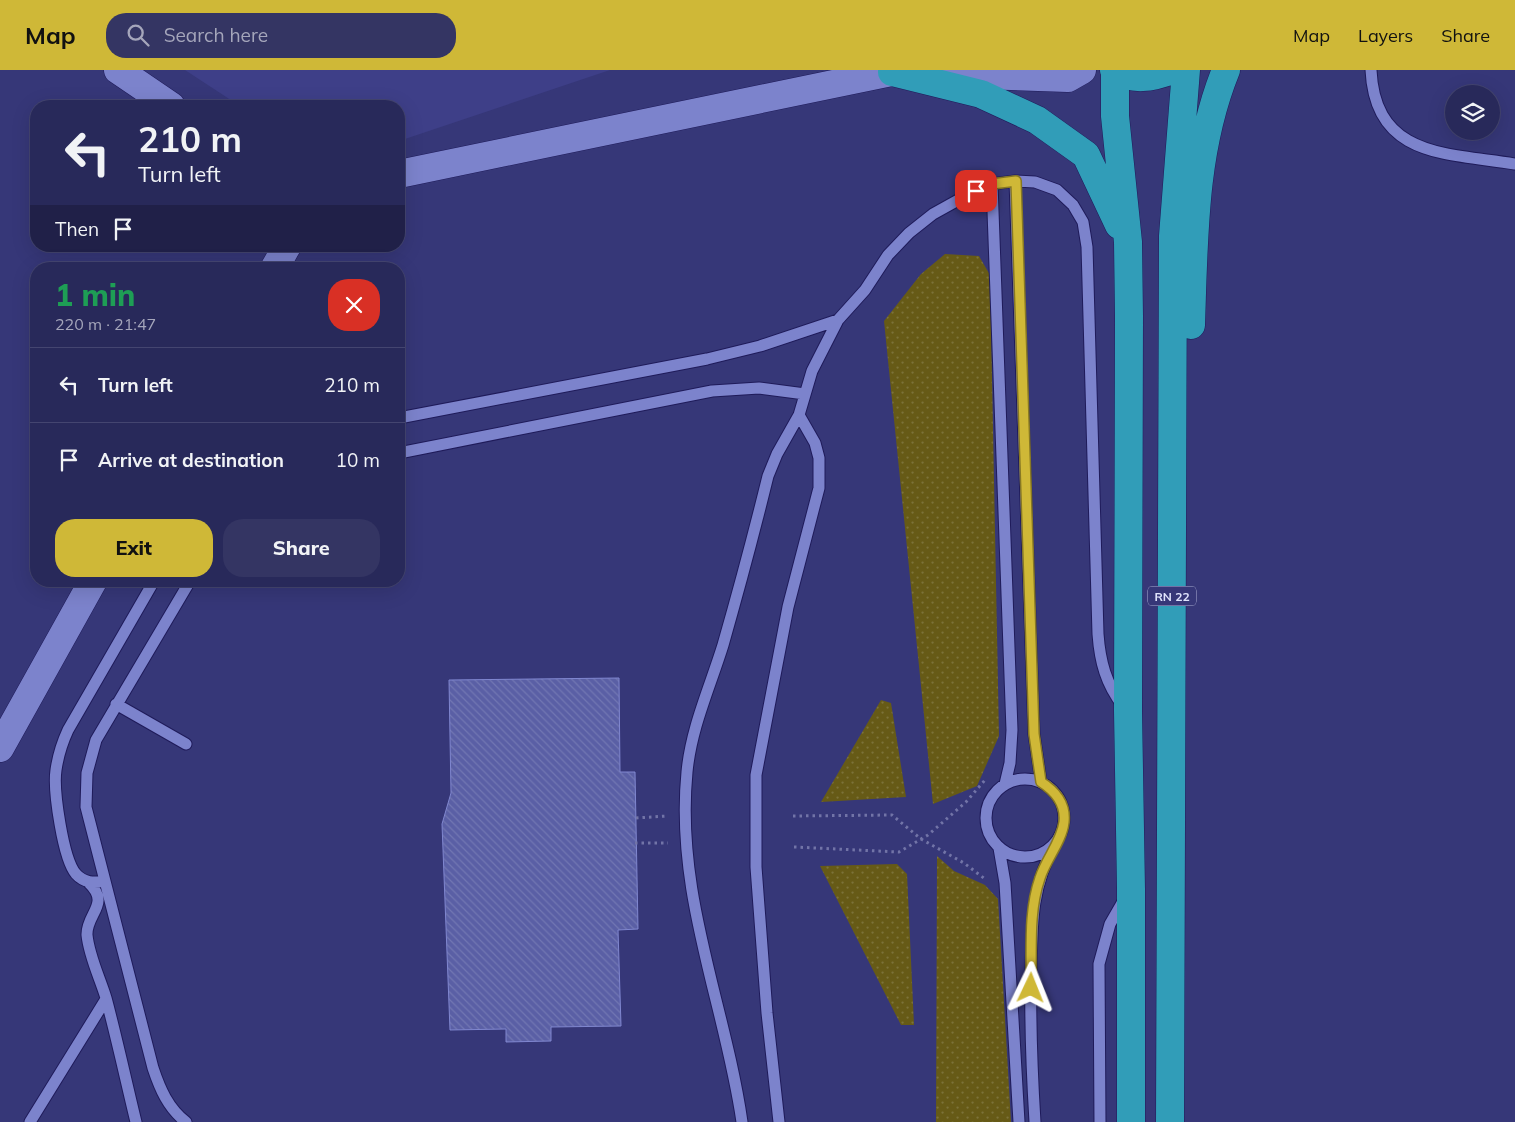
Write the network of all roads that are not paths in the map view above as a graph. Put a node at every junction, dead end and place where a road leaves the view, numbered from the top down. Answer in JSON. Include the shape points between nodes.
{"nodes":[{"id":1,"x":118,"y":70,"type":"edge"},
{"id":2,"x":1082,"y":70,"type":"edge"},
{"id":3,"x":1172,"y":70,"type":"edge"},
{"id":4,"x":1186,"y":70,"type":"edge"},
{"id":5,"x":1226,"y":70,"type":"edge"},
{"id":6,"x":1371,"y":70,"type":"edge"},
{"id":7,"x":896,"y":71,"type":"edge"},
{"id":8,"x":1114,"y":71,"type":"edge"},
{"id":9,"x":162,"y":100,"type":"edge"},
{"id":10,"x":1515,"y":164,"type":"edge"},
{"id":11,"x":405,"y":174,"type":"edge"},
{"id":12,"x":1016,"y":181,"type":"junction"},
{"id":13,"x":992,"y":184,"type":"junction"},
{"id":14,"x":1128,"y":242,"type":"junction"},
{"id":15,"x":838,"y":320,"type":"junction"},
{"id":16,"x":805,"y":394,"type":"junction"},
{"id":17,"x":799,"y":415,"type":"junction"},
{"id":18,"x":405,"y":417,"type":"edge"},
{"id":19,"x":1172,"y":423,"type":"junction"},
{"id":20,"x":405,"y":452,"type":"edge"},
{"id":21,"x":90,"y":587,"type":"edge"},
{"id":22,"x":151,"y":587,"type":"edge"},
{"id":23,"x":186,"y":587,"type":"edge"},
{"id":24,"x":116,"y":704,"type":"junction"},
{"id":25,"x":1128,"y":712,"type":"junction"},
{"id":26,"x":186,"y":744,"type":"dead end"},
{"id":27,"x":0,"y":748,"type":"edge"},
{"id":28,"x":1041,"y":782,"type":"junction"},
{"id":29,"x":1005,"y":784,"type":"junction"},
{"id":30,"x":1055,"y":844,"type":"junction"},
{"id":31,"x":999,"y":848,"type":"junction"},
{"id":32,"x":89,"y":882,"type":"junction"},
{"id":33,"x":104,"y":882,"type":"junction"},
{"id":34,"x":1131,"y":889,"type":"junction"},
{"id":35,"x":106,"y":999,"type":"junction"},
{"id":36,"x":30,"y":1122,"type":"edge"},
{"id":37,"x":136,"y":1122,"type":"edge"},
{"id":38,"x":186,"y":1122,"type":"edge"},
{"id":39,"x":742,"y":1122,"type":"edge"},
{"id":40,"x":780,"y":1122,"type":"edge"},
{"id":41,"x":1019,"y":1122,"type":"edge"},
{"id":42,"x":1035,"y":1122,"type":"edge"},
{"id":43,"x":1100,"y":1122,"type":"edge"},
{"id":44,"x":1131,"y":1122,"type":"edge"},
{"id":45,"x":1170,"y":1122,"type":"edge"}],
"edges":[{"from":1,"to":9,"type":"main road"},
{"from":2,"to":7,"type":"main road","via":[[1068,78]]},
{"from":3,"to":8,"type":"highway","via":[[1154,77],[1134,77]]},
{"from":4,"to":19,"type":"highway","number":"RN 22","via":[[1174,210]]},
{"from":5,"to":19,"type":"highway","via":[[1214,102],[1202,156],[1194,246],[1190,382]]},
{"from":6,"to":10,"type":"lane","via":[[1376,104],[1393,130],[1405,140],[1418,147]]},
{"from":7,"to":11,"type":"main road"},
{"from":7,"to":14,"type":"highway","via":[[981,94],[1037,120],[1086,155]]},
{"from":8,"to":14,"type":"highway","number":"RN 22","via":[[1115,116]]},
{"from":12,"to":13,"type":"lane"},
{"from":12,"to":25,"type":"lane","via":[[1035,182],[1056,190],[1073,205],[1083,222],[1087,247],[1099,655],[1105,676]]},
{"from":12,"to":28,"type":"lane","via":[[1034,734]]},
{"from":13,"to":15,"type":"lane","via":[[933,214],[909,233]]},
{"from":13,"to":29,"type":"lane","via":[[1011,752]]},
{"from":14,"to":25,"type":"highway","number":"RN 22"},
{"from":15,"to":16,"type":"lane","via":[[812,371]]},
{"from":15,"to":18,"type":"lane","via":[[760,346],[707,359]]},
{"from":16,"to":17,"type":"lane"},
{"from":16,"to":20,"type":"lane","via":[[758,388],[712,391]]},
{"from":17,"to":39,"type":"lane","via":[[768,476],[722,646],[697,722],[686,771],[686,848],[699,934],[738,1092]]},
{"from":17,"to":40,"type":"lane","via":[[815,443],[819,458],[818,488],[788,607],[756,775],[756,868],[766,1012]]},
{"from":19,"to":45,"type":"highway","number":"RN 22"},
{"from":21,"to":27,"type":"main road"},
{"from":22,"to":32,"type":"lane","via":[[68,730],[55,771],[58,814],[72,868]]},
{"from":23,"to":24,"type":"lane"},
{"from":24,"to":26,"type":"lane"},
{"from":24,"to":33,"type":"lane","via":[[96,740],[86,781],[86,807]]},
{"from":25,"to":34,"type":"highway","number":"RN 22"},
{"from":28,"to":29,"type":"lane","via":[[1016,780]]},
{"from":28,"to":30,"type":"lane","via":[[1051,788],[1063,809],[1064,822]]},
{"from":29,"to":31,"type":"lane","via":[[995,792],[986,814],[986,827]]},
{"from":30,"to":31,"type":"lane","via":[[1045,852],[1021,857]]},
{"from":30,"to":42,"type":"lane","via":[[1040,877],[1033,913],[1030,1044]]},
{"from":31,"to":41,"type":"lane","via":[[1006,894]]},
{"from":32,"to":33,"type":"lane"},
{"from":32,"to":35,"type":"lane","via":[[99,901],[90,920],[88,935]]},
{"from":33,"to":38,"type":"lane","via":[[158,1086]]},
{"from":34,"to":43,"type":"lane","via":[[1110,924],[1099,964]]},
{"from":34,"to":44,"type":"highway","number":"RN 22"},
{"from":35,"to":36,"type":"lane"},
{"from":35,"to":37,"type":"lane"}]}
